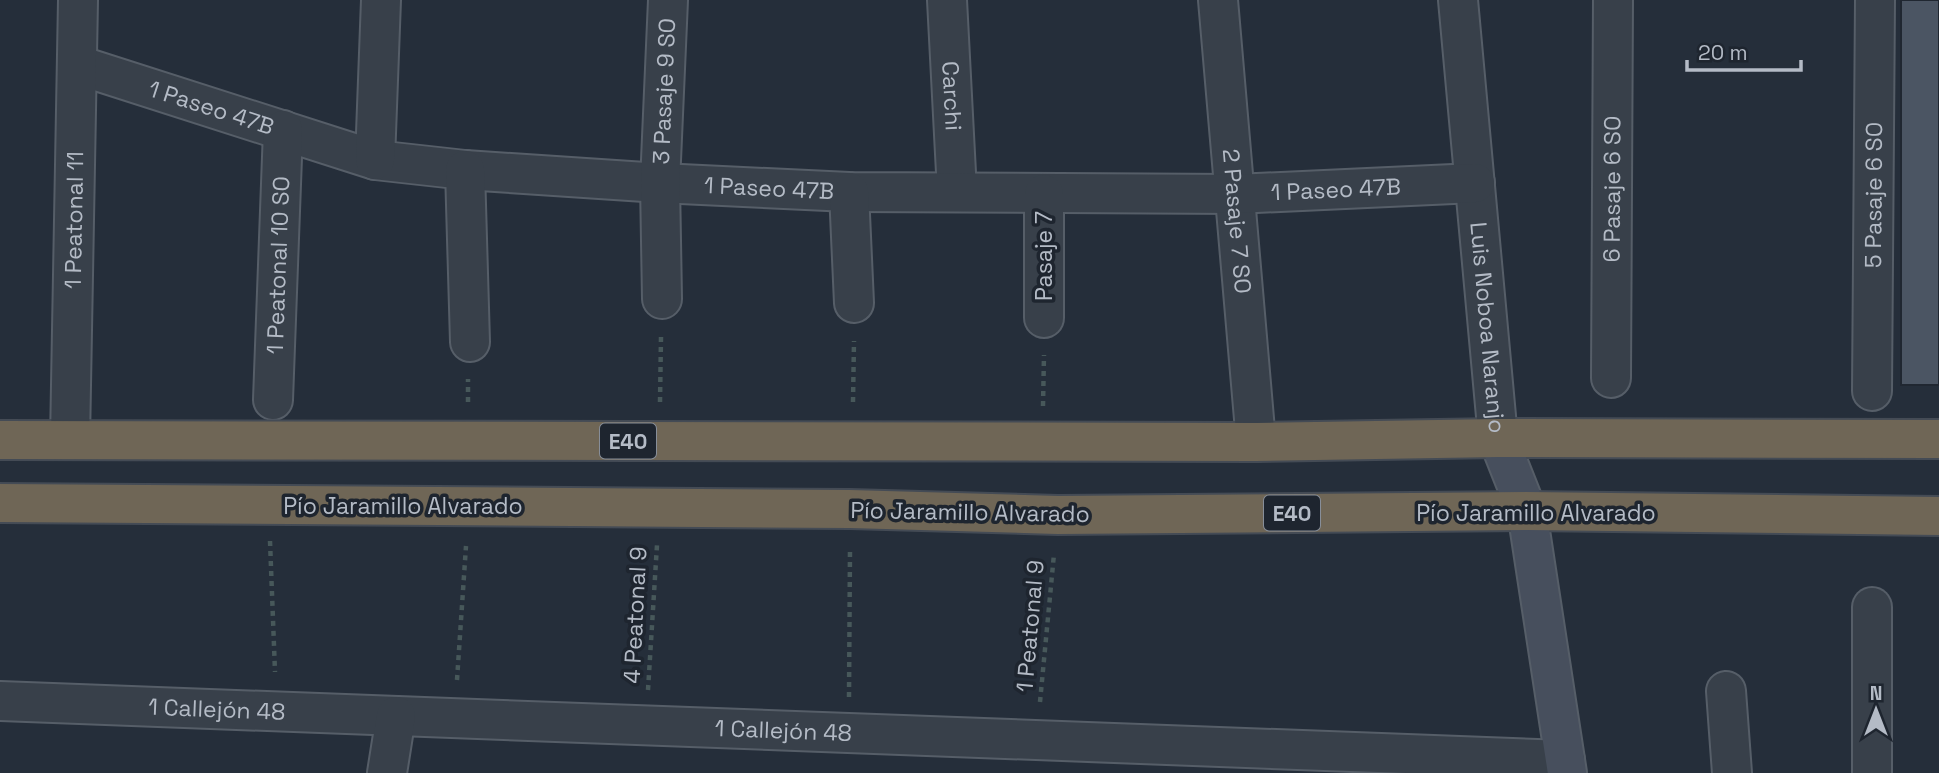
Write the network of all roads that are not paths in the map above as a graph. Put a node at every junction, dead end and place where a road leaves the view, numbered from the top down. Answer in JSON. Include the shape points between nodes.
{"nodes":[{"id":1,"x":78,"y":0,"type":"edge"},
{"id":2,"x":381,"y":0,"type":"edge"},
{"id":3,"x":668,"y":0,"type":"edge"},
{"id":4,"x":947,"y":0,"type":"edge"},
{"id":5,"x":1218,"y":0,"type":"edge"},
{"id":6,"x":1458,"y":0,"type":"edge"},
{"id":7,"x":1613,"y":0,"type":"edge"},
{"id":8,"x":1875,"y":0,"type":"edge"},
{"id":9,"x":78,"y":65,"type":"junction"},
{"id":10,"x":283,"y":130,"type":"junction"},
{"id":11,"x":375,"y":160,"type":"junction"},
{"id":12,"x":465,"y":170,"type":"junction"},
{"id":13,"x":660,"y":183,"type":"junction"},
{"id":14,"x":1475,"y":183,"type":"junction"},
{"id":15,"x":849,"y":192,"type":"junction"},
{"id":16,"x":957,"y":192,"type":"junction"},
{"id":17,"x":1044,"y":194,"type":"junction"},
{"id":18,"x":1236,"y":194,"type":"junction"},
{"id":19,"x":662,"y":299,"type":"road end"},
{"id":20,"x":854,"y":303,"type":"road end"},
{"id":21,"x":1044,"y":318,"type":"road end"},
{"id":22,"x":470,"y":342,"type":"road end"},
{"id":23,"x":1611,"y":377,"type":"dead end"},
{"id":24,"x":1872,"y":391,"type":"dead end"},
{"id":25,"x":273,"y":400,"type":"dead end"},
{"id":26,"x":1498,"y":438,"type":"junction"},
{"id":27,"x":1939,"y":439,"type":"edge"},
{"id":28,"x":0,"y":440,"type":"edge"},
{"id":29,"x":71,"y":440,"type":"junction"},
{"id":30,"x":1256,"y":442,"type":"junction"},
{"id":31,"x":0,"y":503,"type":"edge"},
{"id":32,"x":1527,"y":511,"type":"junction"},
{"id":33,"x":1939,"y":516,"type":"edge"},
{"id":34,"x":1872,"y":607,"type":"dead end"},
{"id":35,"x":1726,"y":691,"type":"dead end"},
{"id":36,"x":0,"y":701,"type":"edge"},
{"id":37,"x":396,"y":716,"type":"junction"},
{"id":38,"x":1229,"y":760,"type":"edge"},
{"id":39,"x":1566,"y":766,"type":"edge"},
{"id":40,"x":387,"y":773,"type":"edge"},
{"id":41,"x":1732,"y":773,"type":"edge"},
{"id":42,"x":1872,"y":773,"type":"edge"}],
"edges":[{"from":1,"to":9,"type":"street","name":"1 Peatonal 11"},
{"from":2,"to":11,"type":"street"},
{"from":3,"to":13,"type":"street","name":"3 Pasaje 9 SO"},
{"from":4,"to":16,"type":"street","name":"Carchi"},
{"from":5,"to":18,"type":"street","name":"2 Pasaje 7 SO"},
{"from":6,"to":14,"type":"street","name":"Luis Noboa Naranjo"},
{"from":7,"to":23,"type":"street","name":"6 Pasaje 6 SO"},
{"from":8,"to":24,"type":"street","name":"5 Pasaje 6 SO"},
{"from":9,"to":10,"type":"street","name":"1 Paseo 47B"},
{"from":9,"to":29,"type":"street","name":"1 Peatonal 11"},
{"from":10,"to":11,"type":"street","name":"1 Paseo 47B"},
{"from":10,"to":25,"type":"street","name":"1 Peatonal 10 SO"},
{"from":11,"to":12,"type":"street","name":"1 Paseo 47B"},
{"from":12,"to":13,"type":"street","name":"1 Paseo 47B"},
{"from":12,"to":22,"type":"street"},
{"from":13,"to":15,"type":"street","name":"1 Paseo 47B"},
{"from":13,"to":19,"type":"street","name":"3 Pasaje 9 SO"},
{"from":14,"to":18,"type":"street","name":"1 Paseo 47B"},
{"from":14,"to":26,"type":"street","name":"Luis Noboa Naranjo"},
{"from":15,"to":16,"type":"street","name":"1 Paseo 47B"},
{"from":15,"to":20,"type":"street"},
{"from":16,"to":17,"type":"street","name":"1 Paseo 47B"},
{"from":17,"to":18,"type":"street","name":"1 Paseo 47B"},
{"from":17,"to":21,"type":"street","name":"Pasaje 7"},
{"from":18,"to":30,"type":"street","name":"2 Pasaje 7 SO"},
{"from":26,"to":27,"type":"highway","number":"E40"},
{"from":26,"to":30,"type":"highway","number":"E40"},
{"from":26,"to":32,"type":"street","name":"Luis Noboa Naranjo"},
{"from":28,"to":29,"type":"highway","number":"E40"},
{"from":29,"to":30,"type":"highway","number":"E40"},
{"from":31,"to":32,"type":"highway","name":"Pío Jaramillo Alvarado","number":"E40","via":[[850,509],[1058,515]]},
{"from":32,"to":33,"type":"highway","name":"Pío Jaramillo Alvarado","number":"E40"},
{"from":32,"to":39,"type":"street","name":"Luis Noboa Naranjo"},
{"from":34,"to":42,"type":"street"},
{"from":35,"to":41,"type":"street"},
{"from":36,"to":37,"type":"street","name":"1 Callejón 48"},
{"from":37,"to":38,"type":"street","name":"1 Callejón 48","via":[[1037,740]]},
{"from":37,"to":40,"type":"street"},
{"from":38,"to":39,"type":"street","name":"1 Callejón 48"}]}
